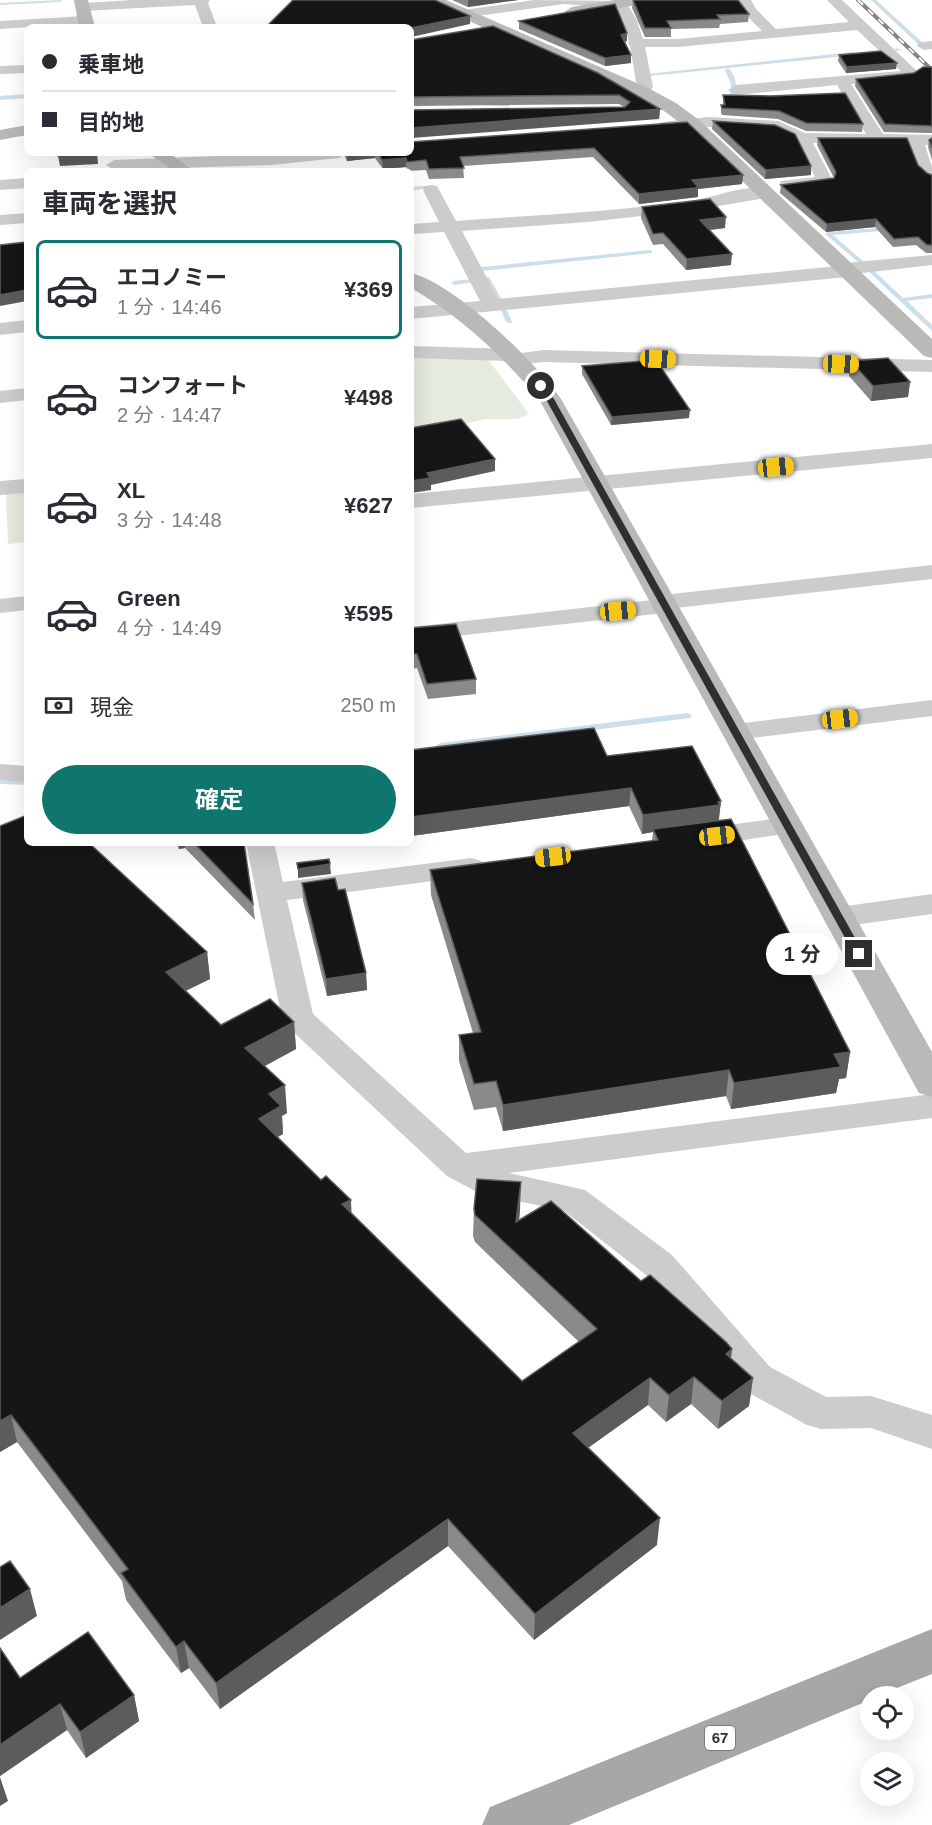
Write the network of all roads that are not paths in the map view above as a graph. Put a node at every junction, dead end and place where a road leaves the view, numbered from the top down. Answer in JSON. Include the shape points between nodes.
{"nodes":[{"id":1,"x":201,"y":0,"type":"edge"},
{"id":2,"x":434,"y":0,"type":"edge"},
{"id":3,"x":563,"y":0,"type":"edge"},
{"id":4,"x":641,"y":0,"type":"edge"},
{"id":5,"x":744,"y":0,"type":"edge"},
{"id":6,"x":834,"y":0,"type":"edge"},
{"id":7,"x":617,"y":4,"type":"junction"},
{"id":8,"x":84,"y":14,"type":"edge"},
{"id":9,"x":463,"y":14,"type":"junction"},
{"id":10,"x":209,"y":24,"type":"edge"},
{"id":11,"x":0,"y":25,"type":"edge"},
{"id":12,"x":861,"y":25,"type":"junction"},
{"id":13,"x":490,"y":27,"type":"junction"},
{"id":14,"x":471,"y":31,"type":"edge"},
{"id":15,"x":773,"y":34,"type":"junction"},
{"id":16,"x":635,"y":43,"type":"junction"},
{"id":17,"x":24,"y":69,"type":"edge"},
{"id":18,"x":0,"y":70,"type":"edge"},
{"id":19,"x":841,"y":80,"type":"junction"},
{"id":20,"x":736,"y":90,"type":"dead end"},
{"id":21,"x":642,"y":92,"type":"junction"},
{"id":22,"x":670,"y":107,"type":"junction"},
{"id":23,"x":646,"y":109,"type":"edge"},
{"id":24,"x":693,"y":124,"type":"junction"},
{"id":25,"x":647,"y":128,"type":"edge"},
{"id":26,"x":24,"y":131,"type":"edge"},
{"id":27,"x":0,"y":135,"type":"edge"},
{"id":28,"x":802,"y":138,"type":"junction"},
{"id":29,"x":878,"y":140,"type":"junction"},
{"id":30,"x":924,"y":140,"type":"edge"},
{"id":31,"x":303,"y":156,"type":"edge"},
{"id":32,"x":170,"y":162,"type":"edge"},
{"id":33,"x":113,"y":163,"type":"edge"},
{"id":34,"x":932,"y":176,"type":"edge"},
{"id":35,"x":24,"y":183,"type":"edge"},
{"id":36,"x":0,"y":185,"type":"edge"},
{"id":37,"x":431,"y":190,"type":"dead end"},
{"id":38,"x":763,"y":190,"type":"junction"},
{"id":39,"x":24,"y":218,"type":"edge"},
{"id":40,"x":0,"y":220,"type":"edge"},
{"id":41,"x":450,"y":226,"type":"junction"},
{"id":42,"x":414,"y":229,"type":"edge"},
{"id":43,"x":932,"y":260,"type":"edge"},
{"id":44,"x":846,"y":270,"type":"junction"},
{"id":45,"x":414,"y":281,"type":"edge"},
{"id":46,"x":492,"y":305,"type":"junction"},
{"id":47,"x":458,"y":308,"type":"junction"},
{"id":48,"x":414,"y":313,"type":"edge"},
{"id":49,"x":24,"y":326,"type":"edge"},
{"id":50,"x":0,"y":329,"type":"edge"},
{"id":51,"x":932,"y":351,"type":"edge"},
{"id":52,"x":414,"y":352,"type":"edge"},
{"id":53,"x":515,"y":357,"type":"junction"},
{"id":54,"x":932,"y":366,"type":"edge"},
{"id":55,"x":24,"y":393,"type":"edge"},
{"id":56,"x":0,"y":397,"type":"edge"},
{"id":57,"x":932,"y":451,"type":"edge"},
{"id":58,"x":597,"y":485,"type":"junction"},
{"id":59,"x":24,"y":486,"type":"edge"},
{"id":60,"x":0,"y":489,"type":"edge"},
{"id":61,"x":414,"y":501,"type":"edge"},
{"id":62,"x":932,"y":572,"type":"edge"},
{"id":63,"x":24,"y":603,"type":"edge"},
{"id":64,"x":664,"y":604,"type":"junction"},
{"id":65,"x":0,"y":606,"type":"edge"},
{"id":66,"x":414,"y":634,"type":"edge"},
{"id":67,"x":932,"y":708,"type":"edge"},
{"id":68,"x":735,"y":732,"type":"junction"},
{"id":69,"x":0,"y":772,"type":"edge"},
{"id":70,"x":24,"y":774,"type":"edge"},
{"id":71,"x":788,"y":826,"type":"junction"},
{"id":72,"x":670,"y":842,"type":"edge"},
{"id":73,"x":261,"y":846,"type":"edge"},
{"id":74,"x":494,"y":864,"type":"edge"},
{"id":75,"x":271,"y":893,"type":"junction"},
{"id":76,"x":932,"y":904,"type":"edge"},
{"id":77,"x":838,"y":917,"type":"junction"},
{"id":78,"x":922,"y":1046,"type":"edge"},
{"id":79,"x":932,"y":1084,"type":"edge"},
{"id":80,"x":932,"y":1106,"type":"edge"},
{"id":81,"x":459,"y":1167,"type":"junction"},
{"id":82,"x":932,"y":1432,"type":"edge"},
{"id":83,"x":932,"y":1651,"type":"edge"},
{"id":84,"x":508,"y":1825,"type":"edge"}],
"edges":[{"from":1,"to":8,"type":"street"},
{"from":1,"to":10,"type":"street"},
{"from":2,"to":9,"type":"street"},
{"from":3,"to":7,"type":"street"},
{"from":3,"to":9,"type":"street"},
{"from":4,"to":7,"type":"street"},
{"from":5,"to":15,"type":"street"},
{"from":6,"to":12,"type":"street"},
{"from":7,"to":13,"type":"street"},
{"from":7,"to":16,"type":"street","via":[[630,21]]},
{"from":8,"to":11,"type":"street"},
{"from":9,"to":13,"type":"street"},
{"from":12,"to":15,"type":"street"},
{"from":12,"to":19,"type":"street","via":[[912,74]]},
{"from":13,"to":14,"type":"street"},
{"from":13,"to":21,"type":"street"},
{"from":15,"to":16,"type":"street"},
{"from":16,"to":21,"type":"street","via":[[645,87]]},
{"from":17,"to":18,"type":"street"},
{"from":19,"to":20,"type":"street"},
{"from":19,"to":29,"type":"street"},
{"from":21,"to":22,"type":"street"},
{"from":22,"to":23,"type":"street"},
{"from":22,"to":24,"type":"street"},
{"from":24,"to":25,"type":"street"},
{"from":24,"to":28,"type":"street","via":[[778,126]]},
{"from":24,"to":38,"type":"street"},
{"from":26,"to":27,"type":"street"},
{"from":28,"to":29,"type":"street"},
{"from":28,"to":38,"type":"street","via":[[825,181]]},
{"from":29,"to":30,"type":"street"},
{"from":30,"to":34,"type":"street","via":[[924,168]]},
{"from":31,"to":32,"type":"street"},
{"from":32,"to":33,"type":"street"},
{"from":35,"to":36,"type":"street"},
{"from":37,"to":41,"type":"street"},
{"from":38,"to":41,"type":"street","via":[[696,205]]},
{"from":38,"to":44,"type":"street"},
{"from":39,"to":40,"type":"street"},
{"from":41,"to":42,"type":"street"},
{"from":41,"to":46,"type":"street"},
{"from":43,"to":44,"type":"street"},
{"from":44,"to":46,"type":"street"},
{"from":44,"to":51,"type":"street"},
{"from":45,"to":47,"type":"street"},
{"from":46,"to":47,"type":"street"},
{"from":47,"to":48,"type":"street"},
{"from":47,"to":53,"type":"street"},
{"from":49,"to":50,"type":"street"},
{"from":52,"to":53,"type":"street"},
{"from":53,"to":54,"type":"street"},
{"from":53,"to":58,"type":"street","via":[[550,399]]},
{"from":55,"to":56,"type":"street"},
{"from":57,"to":58,"type":"street"},
{"from":58,"to":61,"type":"street"},
{"from":58,"to":64,"type":"street"},
{"from":59,"to":60,"type":"street"},
{"from":62,"to":64,"type":"street"},
{"from":63,"to":65,"type":"street"},
{"from":64,"to":66,"type":"street"},
{"from":64,"to":68,"type":"street"},
{"from":67,"to":68,"type":"street"},
{"from":68,"to":71,"type":"street"},
{"from":69,"to":70,"type":"street"},
{"from":71,"to":72,"type":"street"},
{"from":71,"to":77,"type":"street"},
{"from":73,"to":75,"type":"street"},
{"from":74,"to":75,"type":"street"},
{"from":75,"to":81,"type":"street","via":[[298,1018]]},
{"from":76,"to":77,"type":"street"},
{"from":77,"to":78,"type":"street"},
{"from":78,"to":79,"type":"street"},
{"from":80,"to":81,"type":"street"},
{"from":81,"to":82,"type":"street","via":[[487,1182],[573,1199],[658,1265],[756,1378],[821,1413],[871,1412]]},
{"from":83,"to":84,"type":"main road","number":"67"}]}
